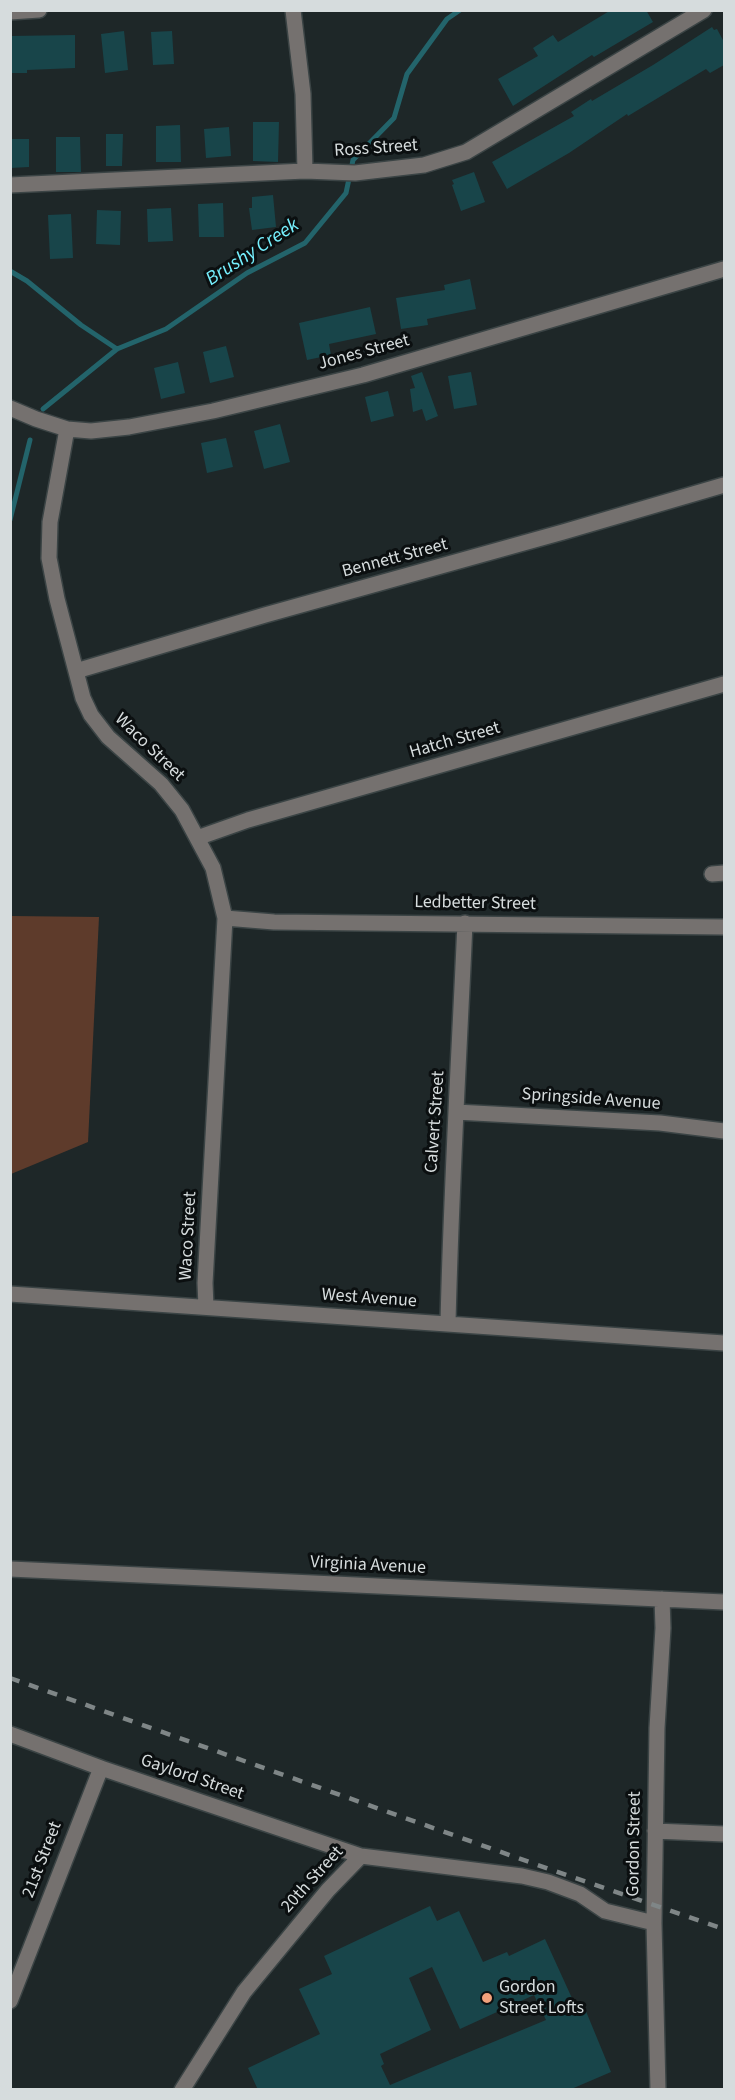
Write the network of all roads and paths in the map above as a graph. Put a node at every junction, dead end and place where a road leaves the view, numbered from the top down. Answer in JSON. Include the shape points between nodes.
{"nodes":[{"id":1,"x":39,"y":10,"type":"edge"},
{"id":2,"x":293,"y":10,"type":"edge"},
{"id":3,"x":704,"y":10,"type":"edge"},
{"id":4,"x":10,"y":12,"type":"edge"},
{"id":5,"x":305,"y":171,"type":"junction"},
{"id":6,"x":10,"y":184,"type":"edge"},
{"id":7,"x":724,"y":269,"type":"edge"},
{"id":8,"x":10,"y":408,"type":"edge"},
{"id":9,"x":67,"y":429,"type":"junction"},
{"id":10,"x":724,"y":485,"type":"edge"},
{"id":11,"x":76,"y":671,"type":"junction"},
{"id":12,"x":724,"y":684,"type":"edge"},
{"id":13,"x":197,"y":838,"type":"junction"},
{"id":14,"x":225,"y":918,"type":"junction"},
{"id":15,"x":465,"y":924,"type":"junction"},
{"id":16,"x":724,"y":927,"type":"edge"},
{"id":17,"x":456,"y":1112,"type":"junction"},
{"id":18,"x":724,"y":1131,"type":"edge"},
{"id":19,"x":10,"y":1294,"type":"edge"},
{"id":20,"x":206,"y":1307,"type":"junction"},
{"id":21,"x":448,"y":1323,"type":"junction"},
{"id":22,"x":724,"y":1343,"type":"edge"},
{"id":23,"x":10,"y":1569,"type":"edge"},
{"id":24,"x":662,"y":1599,"type":"junction"},
{"id":25,"x":724,"y":1602,"type":"edge"},
{"id":26,"x":10,"y":1734,"type":"edge"},
{"id":27,"x":101,"y":1768,"type":"junction"},
{"id":28,"x":655,"y":1832,"type":"junction"},
{"id":29,"x":724,"y":1834,"type":"edge"},
{"id":30,"x":361,"y":1856,"type":"junction"},
{"id":31,"x":654,"y":1923,"type":"junction"},
{"id":32,"x":10,"y":2001,"type":"edge"},
{"id":33,"x":182,"y":2090,"type":"edge"},
{"id":34,"x":657,"y":2090,"type":"edge"}],
"edges":[{"from":1,"to":4,"type":"street"},
{"from":2,"to":5,"type":"street","via":[[303,94]]},
{"from":3,"to":5,"type":"street","name":"Ross Street","via":[[466,152],[424,165],[355,173]]},
{"from":5,"to":6,"type":"street","name":"Ross Street"},
{"from":7,"to":9,"type":"street","name":"Jones Street","via":[[352,377],[213,411],[129,427]]},
{"from":8,"to":9,"type":"street","name":"Jones Street"},
{"from":9,"to":11,"type":"street","name":"Waco Street","via":[[50,522],[49,558]]},
{"from":10,"to":11,"type":"street","name":"Bennett Street"},
{"from":11,"to":13,"type":"street","name":"Waco Street","via":[[98,726],[174,798]]},
{"from":12,"to":13,"type":"street","name":"Hatch Street"},
{"from":13,"to":14,"type":"street","name":"Waco Street","via":[[213,868]]},
{"from":14,"to":15,"type":"street","name":"Ledbetter Street"},
{"from":14,"to":20,"type":"street","name":"Waco Street"},
{"from":15,"to":16,"type":"street","name":"Ledbetter Street"},
{"from":15,"to":17,"type":"street","name":"Calvert Street"},
{"from":17,"to":18,"type":"street","name":"Springside Avenue","via":[[660,1123]]},
{"from":17,"to":21,"type":"street","name":"Calvert Street"},
{"from":19,"to":20,"type":"street","name":"West Avenue"},
{"from":20,"to":21,"type":"street","name":"West Avenue"},
{"from":21,"to":22,"type":"street","name":"West Avenue"},
{"from":23,"to":24,"type":"street","name":"Virginia Avenue"},
{"from":24,"to":25,"type":"street","name":"Virginia Avenue"},
{"from":24,"to":28,"type":"street","name":"Gordon Street"},
{"from":26,"to":27,"type":"street","name":"Gaylord Street"},
{"from":27,"to":30,"type":"street","name":"Gaylord Street"},
{"from":27,"to":32,"type":"street","name":"21st Street"},
{"from":28,"to":29,"type":"street"},
{"from":28,"to":31,"type":"street","name":"Gordon Street"},
{"from":30,"to":31,"type":"street","name":"20th Street","via":[[522,1876],[580,1894],[605,1911]]},
{"from":30,"to":33,"type":"street","name":"20th Street","via":[[263,1967]]},
{"from":31,"to":34,"type":"street","name":"Gordon Street"}]}
